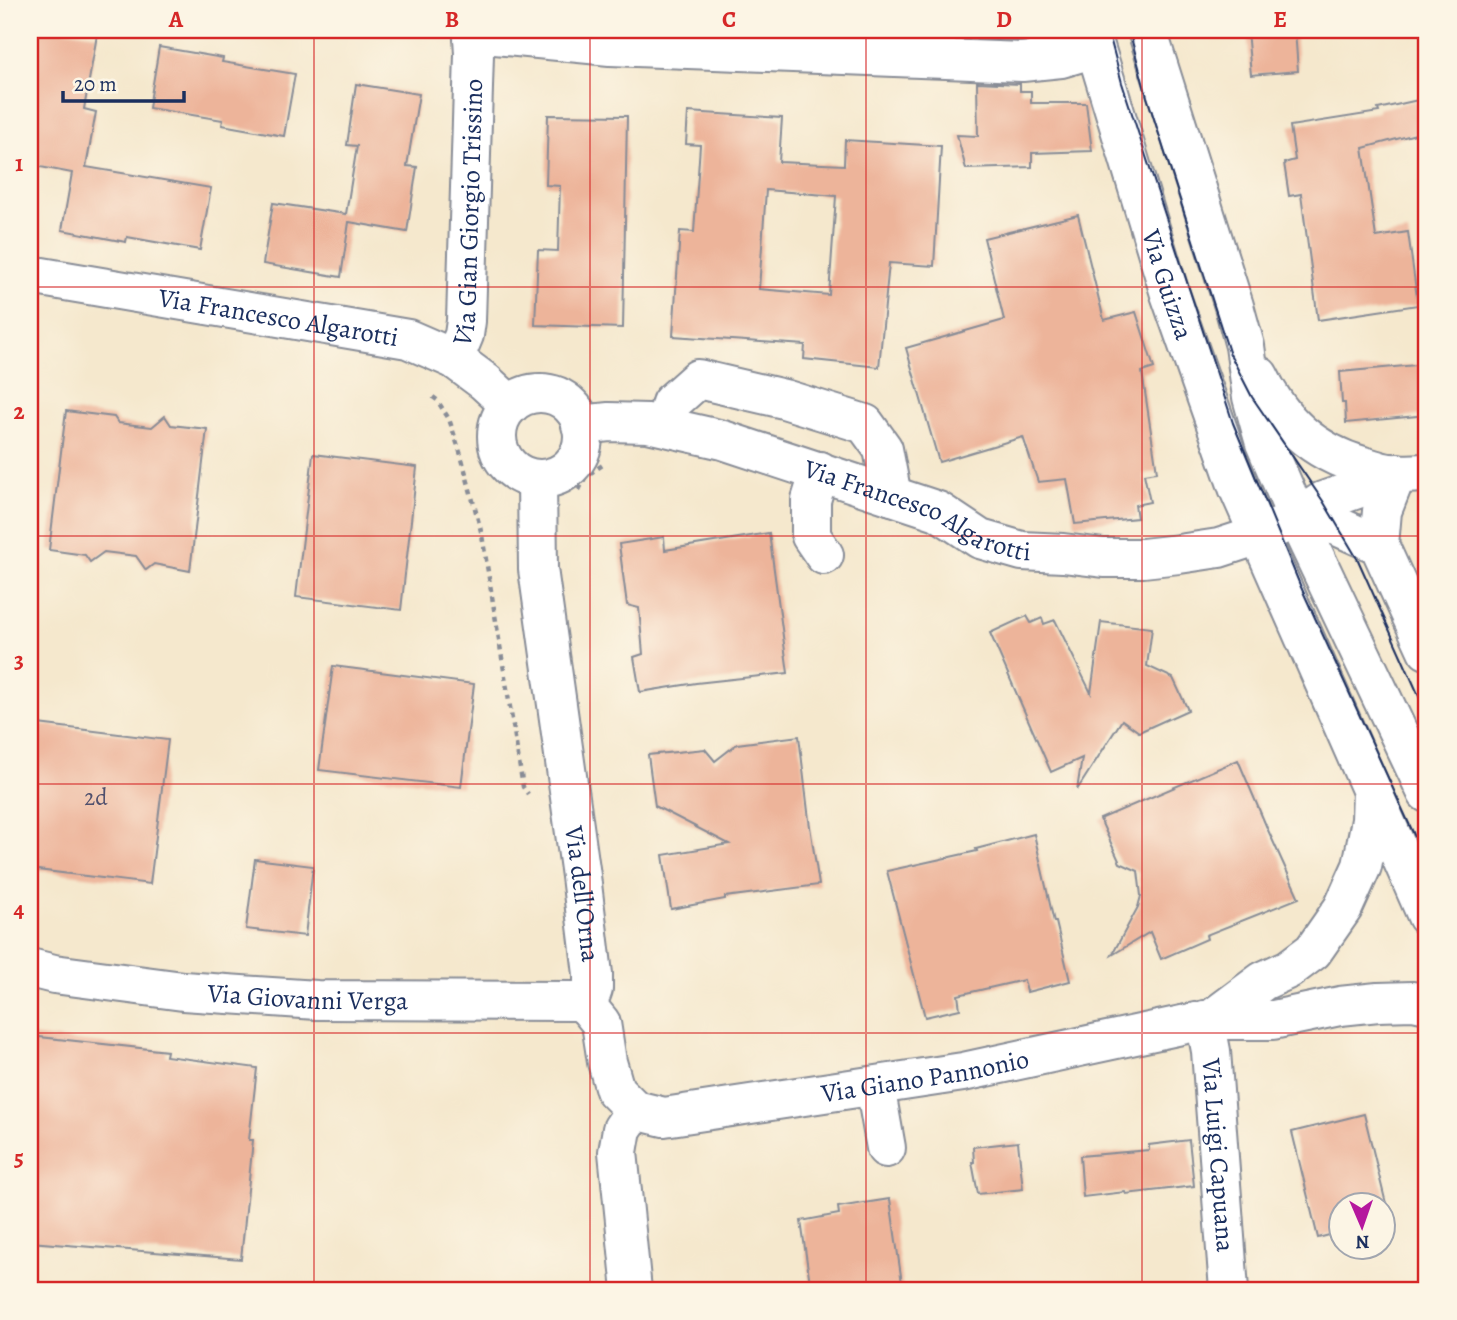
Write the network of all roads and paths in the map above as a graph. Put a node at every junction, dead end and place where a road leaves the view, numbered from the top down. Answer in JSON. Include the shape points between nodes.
{"nodes":[{"id":1,"x":1147,"y":30,"type":"edge"},
{"id":2,"x":466,"y":33,"type":"edge"},
{"id":3,"x":1093,"y":39,"type":"edge"},
{"id":4,"x":30,"y":275,"type":"edge"},
{"id":5,"x":1245,"y":346,"type":"junction"},
{"id":6,"x":454,"y":359,"type":"junction"},
{"id":7,"x":430,"y":394,"type":"dead end"},
{"id":8,"x":510,"y":405,"type":"junction"},
{"id":9,"x":581,"y":425,"type":"junction"},
{"id":10,"x":665,"y":426,"type":"junction"},
{"id":11,"x":820,"y":471,"type":"junction"},
{"id":12,"x":1404,"y":473,"type":"edge"},
{"id":13,"x":537,"y":479,"type":"junction"},
{"id":14,"x":892,"y":496,"type":"junction"},
{"id":15,"x":1298,"y":519,"type":"junction"},
{"id":16,"x":1259,"y":535,"type":"junction"},
{"id":17,"x":1379,"y":545,"type":"junction"},
{"id":18,"x":824,"y":555,"type":"dead end"},
{"id":19,"x":1427,"y":650,"type":"edge"},
{"id":20,"x":1372,"y":790,"type":"junction"},
{"id":21,"x":1427,"y":793,"type":"edge"},
{"id":22,"x":531,"y":798,"type":"dead end"},
{"id":23,"x":1427,"y":916,"type":"edge"},
{"id":24,"x":1313,"y":951,"type":"junction"},
{"id":25,"x":30,"y":968,"type":"edge"},
{"id":26,"x":1427,"y":1004,"type":"edge"},
{"id":27,"x":587,"y":1006,"type":"junction"},
{"id":28,"x":1340,"y":1006,"type":"junction"},
{"id":29,"x":1209,"y":1019,"type":"junction"},
{"id":30,"x":876,"y":1086,"type":"junction"},
{"id":31,"x":635,"y":1110,"type":"junction"},
{"id":32,"x":886,"y":1148,"type":"dead end"},
{"id":33,"x":632,"y":1290,"type":"edge"},
{"id":34,"x":1229,"y":1290,"type":"edge"}],
"edges":[{"from":1,"to":5,"type":"street","name":"Via Guizza"},
{"from":2,"to":3,"type":"street","via":[[610,46],[1005,62],[1060,58]]},
{"from":2,"to":6,"type":"street","name":"Via Gian Giorgio Trissino","via":[[474,54],[466,321]]},
{"from":3,"to":16,"type":"street","name":"Via Guizza","via":[[1170,294]]},
{"from":4,"to":6,"type":"street","name":"Via Francesco Algarotti","via":[[408,339]]},
{"from":5,"to":12,"type":"street","via":[[1267,393],[1299,433],[1352,463]]},
{"from":5,"to":15,"type":"street","name":"Via Guizza","via":[[1265,443]]},
{"from":6,"to":8,"type":"street","name":"Via Francesco Algarotti"},
{"from":7,"to":22,"type":"path","via":[[449,419],[482,536],[523,787]]},
{"from":8,"to":9,"type":"street","via":[[525,395],[542,393],[566,403]]},
{"from":8,"to":13,"type":"street","via":[[496,434],[499,450],[514,470]]},
{"from":9,"to":10,"type":"street","name":"Via Francesco Algarotti"},
{"from":9,"to":13,"type":"street","via":[[578,456],[553,477]]},
{"from":10,"to":11,"type":"street","name":"Via Francesco Algarotti"},
{"from":10,"to":14,"type":"street","via":[[671,403],[698,379],[784,398],[865,424],[883,449]]},
{"from":11,"to":14,"type":"street","name":"Via Francesco Algarotti"},
{"from":11,"to":18,"type":"street","via":[[811,500],[810,536]]},
{"from":12,"to":15,"type":"street","via":[[1323,501]]},
{"from":12,"to":17,"type":"street","via":[[1382,511]]},
{"from":13,"to":27,"type":"street","name":"Via dell'Orna","via":[[538,569],[593,974]]},
{"from":14,"to":16,"type":"street","name":"Via Francesco Algarotti","via":[[938,511],[980,539],[1022,551],[1143,558],[1203,552]]},
{"from":15,"to":16,"type":"street"},
{"from":15,"to":17,"type":"street","via":[[1337,526]]},
{"from":15,"to":21,"type":"street","name":"Via Guizza"},
{"from":16,"to":20,"type":"street","name":"Via Guizza"},
{"from":17,"to":19,"type":"street"},
{"from":20,"to":23,"type":"street","name":"Via Guizza"},
{"from":20,"to":24,"type":"street","name":"Via Giano Pannonio","via":[[1362,866],[1343,908]]},
{"from":24,"to":28,"type":"street","via":[[1325,994]]},
{"from":24,"to":29,"type":"street","name":"Via Giano Pannonio"},
{"from":25,"to":27,"type":"street","name":"Via Giovanni Verga","via":[[183,991],[317,999],[578,1001]]},
{"from":26,"to":28,"type":"street","name":"Via Giano Pannonio"},
{"from":27,"to":31,"type":"street","via":[[601,1023],[615,1090]]},
{"from":28,"to":29,"type":"street","name":"Via Giano Pannonio","via":[[1273,1020]]},
{"from":29,"to":30,"type":"street","name":"Via Giano Pannonio"},
{"from":29,"to":34,"type":"street","name":"Via Luigi Capuana"},
{"from":30,"to":31,"type":"street","name":"Via Giano Pannonio","via":[[664,1117]]},
{"from":30,"to":32,"type":"street"},
{"from":31,"to":33,"type":"street","via":[[622,1129],[618,1152]]}]}
